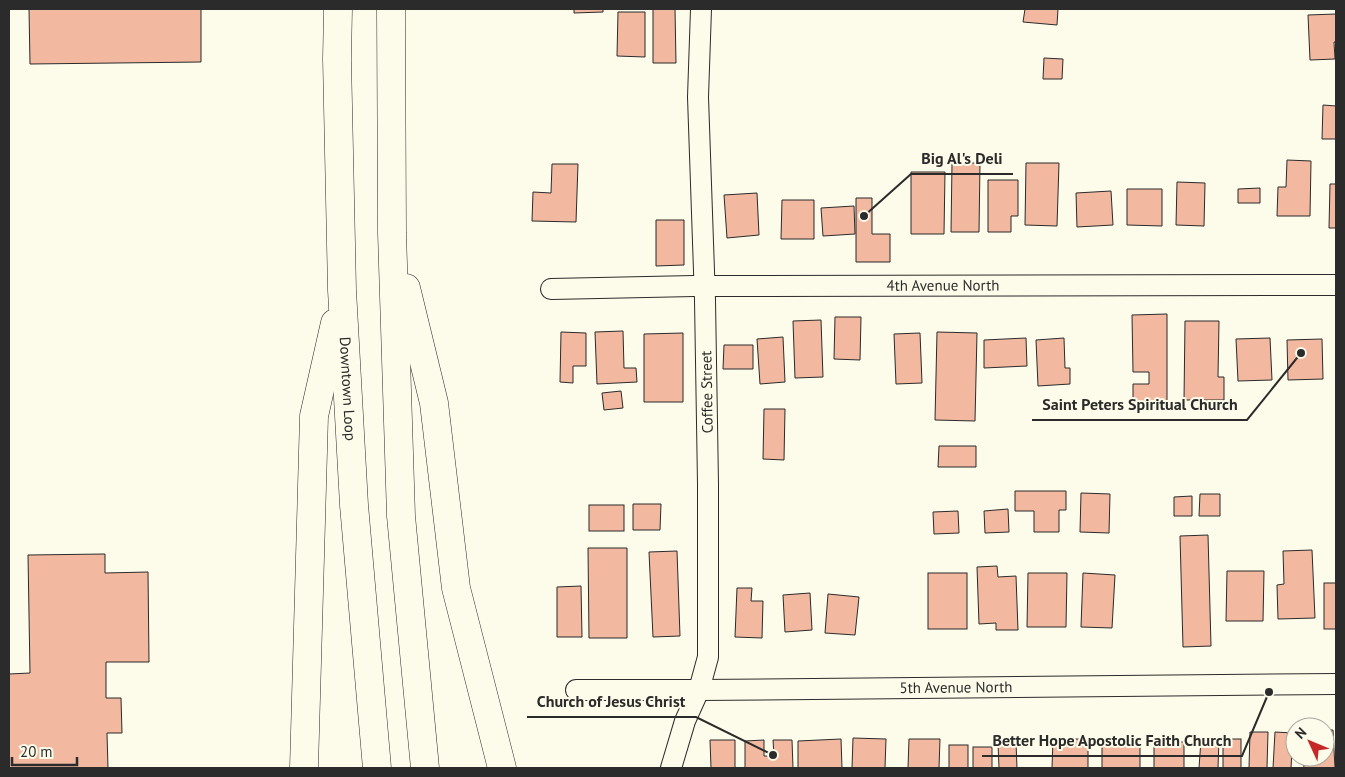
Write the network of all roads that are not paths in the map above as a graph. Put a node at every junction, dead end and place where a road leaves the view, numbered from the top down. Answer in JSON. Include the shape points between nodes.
{"nodes":[{"id":1,"x":338,"y":9,"type":"edge"},
{"id":2,"x":391,"y":9,"type":"edge"},
{"id":3,"x":701,"y":9,"type":"edge"},
{"id":4,"x":392,"y":233,"type":"junction"},
{"id":5,"x":1336,"y":285,"type":"edge"},
{"id":6,"x":705,"y":286,"type":"junction"},
{"id":7,"x":551,"y":289,"type":"dead end"},
{"id":8,"x":342,"y":290,"type":"junction"},
{"id":9,"x":1336,"y":684,"type":"edge"},
{"id":10,"x":576,"y":690,"type":"dead end"},
{"id":11,"x":699,"y":690,"type":"junction"},
{"id":12,"x":304,"y":768,"type":"edge"},
{"id":13,"x":377,"y":768,"type":"edge"},
{"id":14,"x":425,"y":768,"type":"edge"},
{"id":15,"x":502,"y":768,"type":"edge"},
{"id":16,"x":671,"y":768,"type":"edge"}],
"edges":[{"from":1,"to":8,"type":"highway","name":"Downtown Loop"},
{"from":2,"to":4,"type":"highway"},
{"from":3,"to":6,"type":"street","name":"Coffee Street","via":[[698,97]]},
{"from":4,"to":14,"type":"highway","via":[[401,516]]},
{"from":4,"to":15,"type":"highway","via":[[434,403],[456,588]]},
{"from":5,"to":6,"type":"street","name":"4th Avenue North"},
{"from":6,"to":7,"type":"street","name":"4th Avenue North"},
{"from":6,"to":11,"type":"street","name":"Coffee Street","via":[[708,657]]},
{"from":8,"to":12,"type":"highway","via":[[314,416]]},
{"from":8,"to":13,"type":"highway","name":"Downtown Loop","via":[[354,504]]},
{"from":9,"to":11,"type":"street","name":"5th Avenue North"},
{"from":10,"to":11,"type":"street","name":"5th Avenue North"},
{"from":11,"to":16,"type":"street","name":"Coffee Street","via":[[684,721]]}]}
